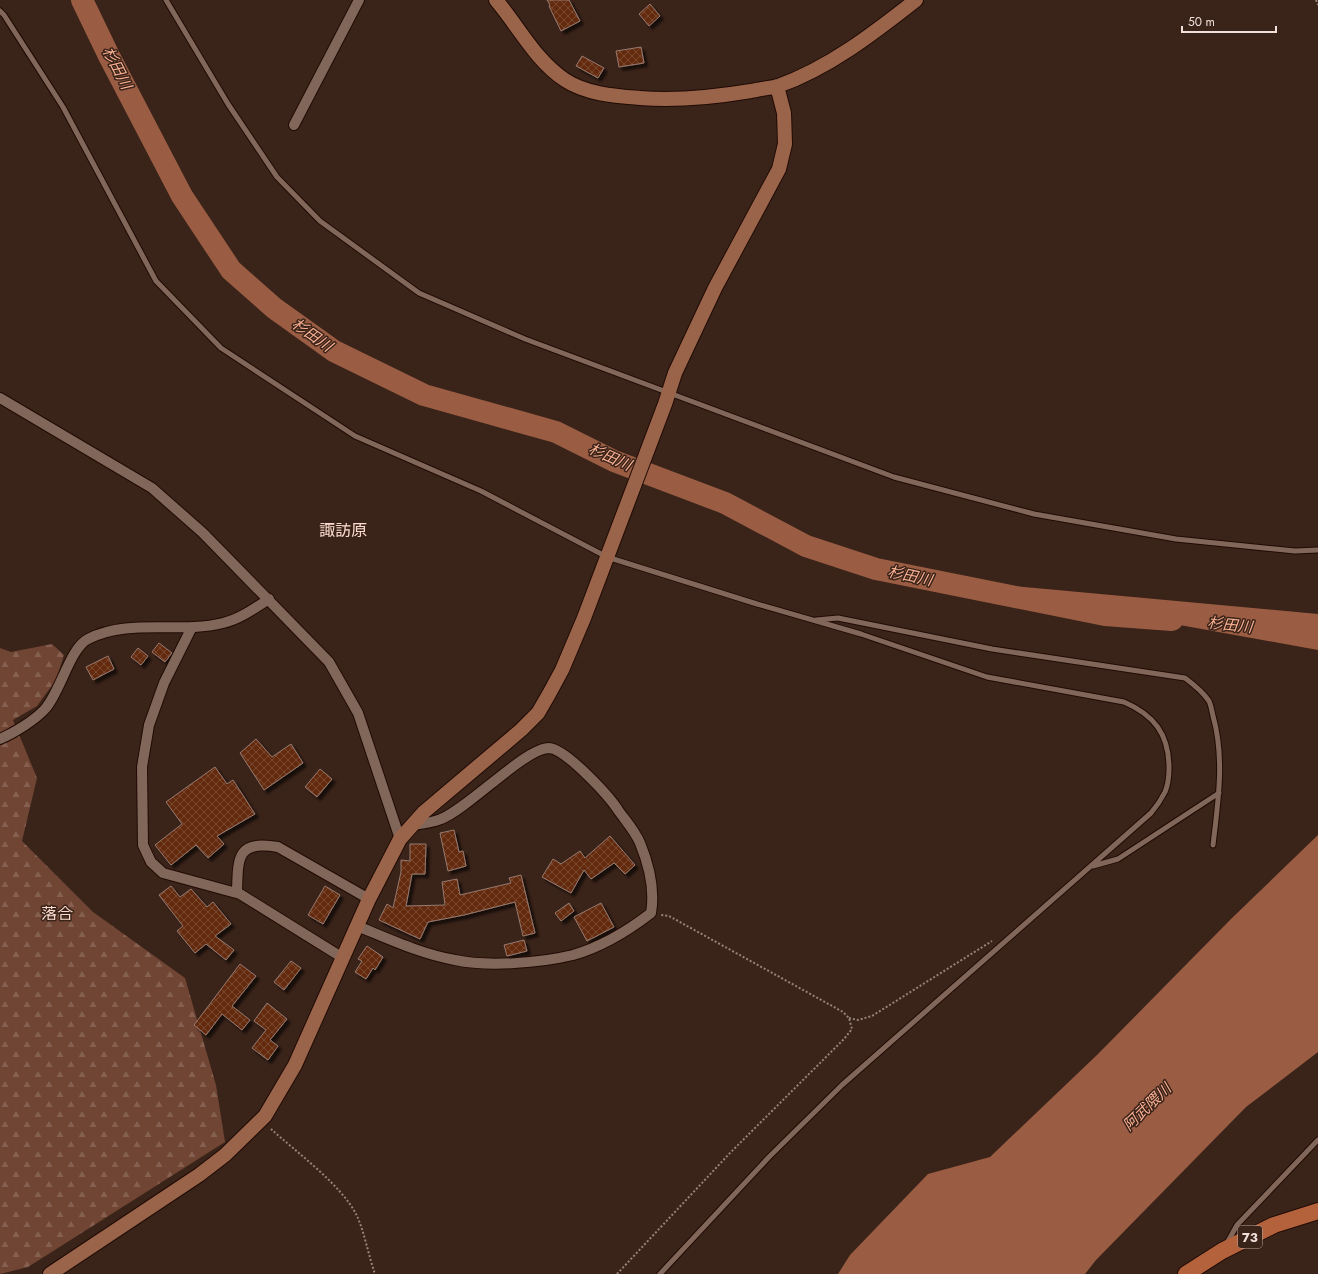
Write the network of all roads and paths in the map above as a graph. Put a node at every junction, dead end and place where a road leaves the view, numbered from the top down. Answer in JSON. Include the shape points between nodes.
{"nodes":[{"id":1,"x":166,"y":0,"type":"edge"},
{"id":2,"x":359,"y":0,"type":"edge"},
{"id":3,"x":496,"y":0,"type":"edge"},
{"id":4,"x":916,"y":0,"type":"edge"},
{"id":5,"x":1316,"y":0,"type":"edge"},
{"id":6,"x":1318,"y":5,"type":"edge"},
{"id":7,"x":0,"y":11,"type":"edge"},
{"id":8,"x":777,"y":86,"type":"junction"},
{"id":9,"x":294,"y":125,"type":"dead end"},
{"id":10,"x":0,"y":398,"type":"edge"},
{"id":11,"x":667,"y":399,"type":"junction"},
{"id":12,"x":1318,"y":550,"type":"edge"},
{"id":13,"x":607,"y":557,"type":"junction"},
{"id":14,"x":269,"y":599,"type":"junction"},
{"id":15,"x":813,"y":620,"type":"junction"},
{"id":16,"x":192,"y":627,"type":"junction"},
{"id":17,"x":0,"y":739,"type":"edge"},
{"id":18,"x":1219,"y":793,"type":"junction"},
{"id":19,"x":412,"y":825,"type":"junction"},
{"id":20,"x":400,"y":839,"type":"junction"},
{"id":21,"x":1213,"y":845,"type":"dead end"},
{"id":22,"x":1091,"y":867,"type":"junction"},
{"id":23,"x":238,"y":893,"type":"junction"},
{"id":24,"x":369,"y":899,"type":"junction"},
{"id":25,"x":652,"y":913,"type":"junction"},
{"id":26,"x":357,"y":926,"type":"junction"},
{"id":27,"x":1008,"y":940,"type":"junction"},
{"id":28,"x":343,"y":958,"type":"junction"},
{"id":29,"x":849,"y":1018,"type":"junction"},
{"id":30,"x":261,"y":1121,"type":"junction"},
{"id":31,"x":1318,"y":1140,"type":"edge"},
{"id":32,"x":1318,"y":1210,"type":"edge"},
{"id":33,"x":1222,"y":1251,"type":"junction"},
{"id":34,"x":50,"y":1274,"type":"edge"},
{"id":35,"x":374,"y":1274,"type":"edge"},
{"id":36,"x":617,"y":1274,"type":"edge"},
{"id":37,"x":660,"y":1274,"type":"edge"},
{"id":38,"x":1186,"y":1274,"type":"edge"}],
"edges":[{"from":1,"to":11,"type":"lane","via":[[228,104],[277,177],[320,221],[419,293]]},
{"from":2,"to":9,"type":"street"},
{"from":3,"to":8,"type":"street","via":[[544,63],[566,81],[589,91],[663,100],[726,95]]},
{"from":4,"to":8,"type":"street","via":[[847,51],[815,70]]},
{"from":5,"to":6,"type":"path"},
{"from":7,"to":13,"type":"lane","via":[[63,107],[156,281],[221,348],[355,436],[481,491]]},
{"from":8,"to":11,"type":"street","via":[[784,113],[785,144],[779,170],[715,288],[675,374]]},
{"from":10,"to":14,"type":"street","via":[[152,488],[203,533]]},
{"from":11,"to":12,"type":"lane","via":[[894,477],[1034,514],[1176,539],[1296,551]]},
{"from":11,"to":13,"type":"street"},
{"from":13,"to":15,"type":"lane"},
{"from":13,"to":19,"type":"street","via":[[562,670],[538,713],[522,730]]},
{"from":14,"to":16,"type":"street","via":[[251,611],[223,623]]},
{"from":14,"to":20,"type":"street","via":[[330,662],[351,700],[358,713]]},
{"from":15,"to":18,"type":"lane","via":[[838,618],[992,649],[1185,678],[1196,686],[1209,702],[1217,729]]},
{"from":15,"to":22,"type":"lane","via":[[987,677],[1124,702],[1139,708],[1154,721],[1164,737],[1169,758],[1165,792],[1151,813]]},
{"from":16,"to":17,"type":"street","via":[[151,627],[114,631],[87,640],[77,648],[46,709],[13,734]]},
{"from":16,"to":23,"type":"street","via":[[164,683],[149,724],[142,768],[143,845],[151,862],[163,873]]},
{"from":18,"to":21,"type":"lane"},
{"from":18,"to":22,"type":"lane","via":[[1118,859]]},
{"from":19,"to":20,"type":"street"},
{"from":19,"to":25,"type":"street","via":[[442,819],[528,756],[541,749],[551,748],[573,761],[611,798],[639,842],[651,880],[654,897]]},
{"from":20,"to":24,"type":"street"},
{"from":22,"to":27,"type":"lane"},
{"from":23,"to":24,"type":"street","via":[[241,855],[248,847],[261,844],[278,847]]},
{"from":23,"to":28,"type":"street"},
{"from":24,"to":26,"type":"street"},
{"from":25,"to":26,"type":"street","via":[[602,944],[573,954],[484,965],[414,949]]},
{"from":25,"to":29,"type":"path","via":[[669,916],[843,1012]]},
{"from":26,"to":28,"type":"street"},
{"from":27,"to":29,"type":"path","via":[[984,944],[872,1016],[858,1020]]},
{"from":27,"to":37,"type":"lane","via":[[842,1085],[769,1157]]},
{"from":28,"to":30,"type":"street","via":[[295,1065]]},
{"from":29,"to":36,"type":"path","via":[[852,1028],[844,1039],[730,1153]]},
{"from":30,"to":34,"type":"street","via":[[199,1175]]},
{"from":30,"to":35,"type":"path","via":[[346,1199],[357,1216]]},
{"from":31,"to":33,"type":"lane","via":[[1237,1225]]},
{"from":32,"to":33,"type":"main road","number":"73","via":[[1274,1225]]},
{"from":33,"to":38,"type":"main road","number":"73"}]}
